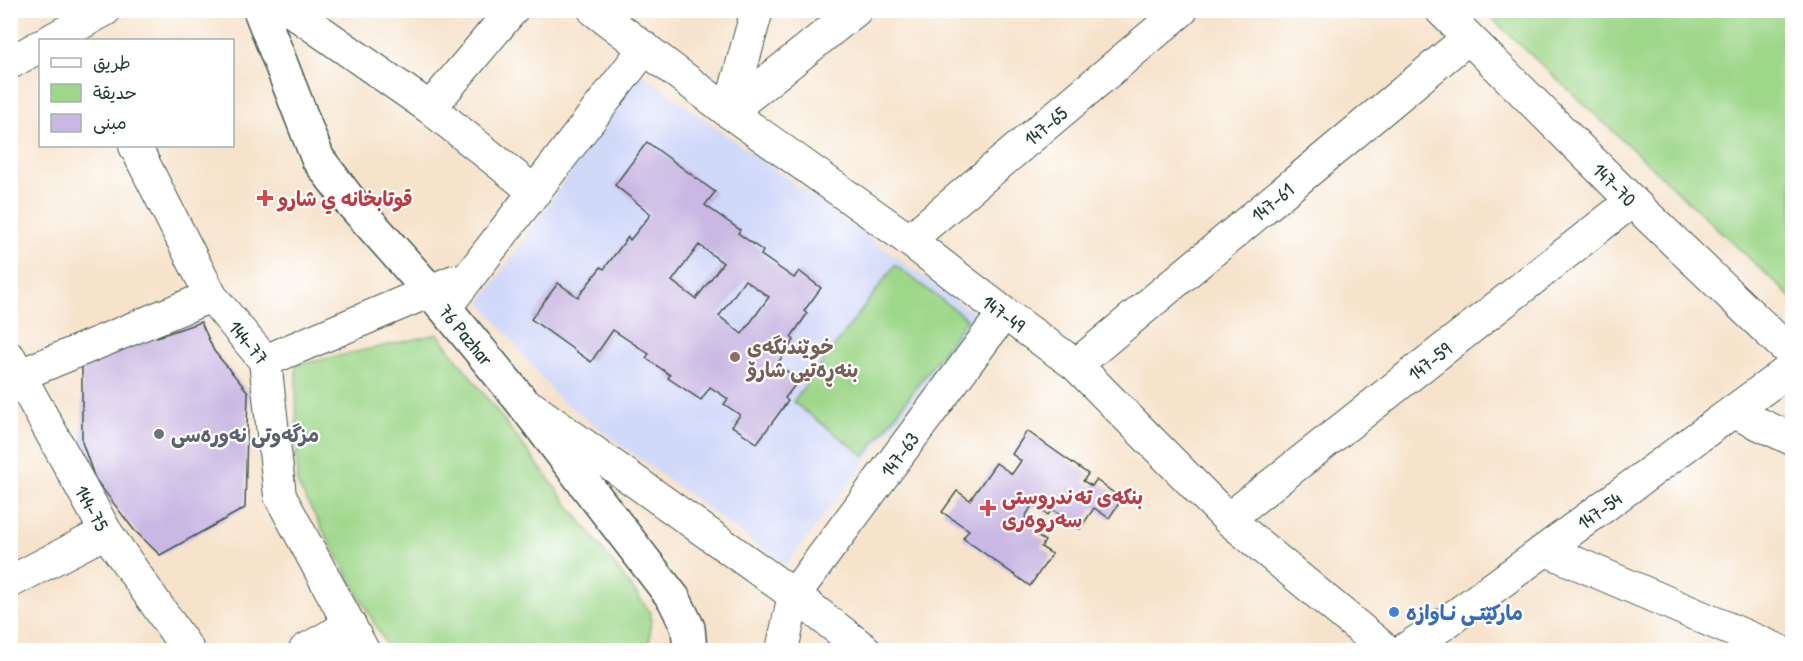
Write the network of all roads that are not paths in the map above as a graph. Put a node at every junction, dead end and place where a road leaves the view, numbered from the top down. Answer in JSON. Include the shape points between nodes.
{"nodes":[{"id":1,"x":105,"y":10,"type":"edge"},
{"id":2,"x":260,"y":10,"type":"edge"},
{"id":3,"x":290,"y":10,"type":"edge"},
{"id":4,"x":512,"y":10,"type":"edge"},
{"id":5,"x":594,"y":10,"type":"edge"},
{"id":6,"x":757,"y":10,"type":"edge"},
{"id":7,"x":856,"y":10,"type":"edge"},
{"id":8,"x":1182,"y":10,"type":"edge"},
{"id":9,"x":1441,"y":10,"type":"edge"},
{"id":10,"x":69,"y":30,"type":"edge"},
{"id":11,"x":1468,"y":38,"type":"junction"},
{"id":12,"x":39,"y":47,"type":"edge"},
{"id":13,"x":645,"y":48,"type":"junction"},
{"id":14,"x":10,"y":63,"type":"edge"},
{"id":15,"x":430,"y":108,"type":"junction"},
{"id":16,"x":729,"y":112,"type":"junction"},
{"id":17,"x":136,"y":147,"type":"edge"},
{"id":18,"x":535,"y":192,"type":"junction"},
{"id":19,"x":1632,"y":201,"type":"junction"},
{"id":20,"x":909,"y":240,"type":"junction"},
{"id":21,"x":211,"y":296,"type":"junction"},
{"id":22,"x":438,"y":300,"type":"junction"},
{"id":23,"x":1004,"y":313,"type":"junction"},
{"id":24,"x":1792,"y":354,"type":"edge"},
{"id":25,"x":264,"y":361,"type":"junction"},
{"id":26,"x":1076,"y":365,"type":"junction"},
{"id":27,"x":15,"y":367,"type":"edge"},
{"id":28,"x":1792,"y":369,"type":"edge"},
{"id":29,"x":519,"y":398,"type":"junction"},
{"id":30,"x":1733,"y":412,"type":"junction"},
{"id":31,"x":1792,"y":439,"type":"edge"},
{"id":32,"x":1228,"y":519,"type":"junction"},
{"id":33,"x":106,"y":532,"type":"junction"},
{"id":34,"x":1546,"y":550,"type":"junction"},
{"id":35,"x":10,"y":582,"type":"edge"},
{"id":36,"x":794,"y":595,"type":"junction"},
{"id":37,"x":356,"y":638,"type":"edge"},
{"id":38,"x":188,"y":651,"type":"edge"},
{"id":39,"x":305,"y":651,"type":"edge"},
{"id":40,"x":690,"y":651,"type":"edge"},
{"id":41,"x":782,"y":651,"type":"edge"},
{"id":42,"x":865,"y":651,"type":"edge"},
{"id":43,"x":1386,"y":651,"type":"edge"},
{"id":44,"x":1404,"y":651,"type":"edge"},
{"id":45,"x":1778,"y":651,"type":"edge"}],
"edges":[{"from":1,"to":10,"type":"street"},
{"from":2,"to":22,"type":"street","name":"76 Pazhar","via":[[318,159]]},
{"from":3,"to":15,"type":"street"},
{"from":4,"to":15,"type":"street"},
{"from":5,"to":13,"type":"street","name":"147-49"},
{"from":6,"to":16,"type":"street"},
{"from":7,"to":16,"type":"street"},
{"from":8,"to":20,"type":"street","name":"147-65"},
{"from":9,"to":11,"type":"street","name":"147-70"},
{"from":11,"to":19,"type":"street","name":"147-70"},
{"from":11,"to":26,"type":"street","name":"147-61"},
{"from":12,"to":14,"type":"street"},
{"from":13,"to":16,"type":"street","name":"147-49"},
{"from":13,"to":18,"type":"street"},
{"from":15,"to":18,"type":"street"},
{"from":16,"to":20,"type":"street","name":"147-49"},
{"from":17,"to":21,"type":"street","name":"144-77"},
{"from":18,"to":22,"type":"street","via":[[472,273]]},
{"from":19,"to":24,"type":"street","name":"147-70"},
{"from":19,"to":32,"type":"street","name":"147-59"},
{"from":20,"to":23,"type":"street","name":"147-49"},
{"from":21,"to":25,"type":"street","name":"144-77"},
{"from":21,"to":27,"type":"street"},
{"from":22,"to":25,"type":"street"},
{"from":22,"to":29,"type":"street","name":"76 Pazhar"},
{"from":23,"to":26,"type":"street","name":"147-49"},
{"from":23,"to":36,"type":"street","name":"147-63"},
{"from":25,"to":37,"type":"street","name":"144-77","via":[[280,496]]},
{"from":26,"to":32,"type":"street","name":"147-49"},
{"from":27,"to":33,"type":"street","name":"144-75"},
{"from":28,"to":30,"type":"street","name":"147-54"},
{"from":29,"to":36,"type":"street"},
{"from":29,"to":40,"type":"street","name":"76 Pazhar","via":[[674,599],[688,628]]},
{"from":30,"to":31,"type":"street"},
{"from":30,"to":34,"type":"street","name":"147-54"},
{"from":32,"to":43,"type":"street","name":"147-49"},
{"from":33,"to":35,"type":"street"},
{"from":33,"to":38,"type":"street","name":"144-75"},
{"from":34,"to":44,"type":"street","name":"147-54"},
{"from":34,"to":45,"type":"street"},
{"from":36,"to":41,"type":"street"},
{"from":36,"to":42,"type":"street"},
{"from":37,"to":39,"type":"street"}]}
